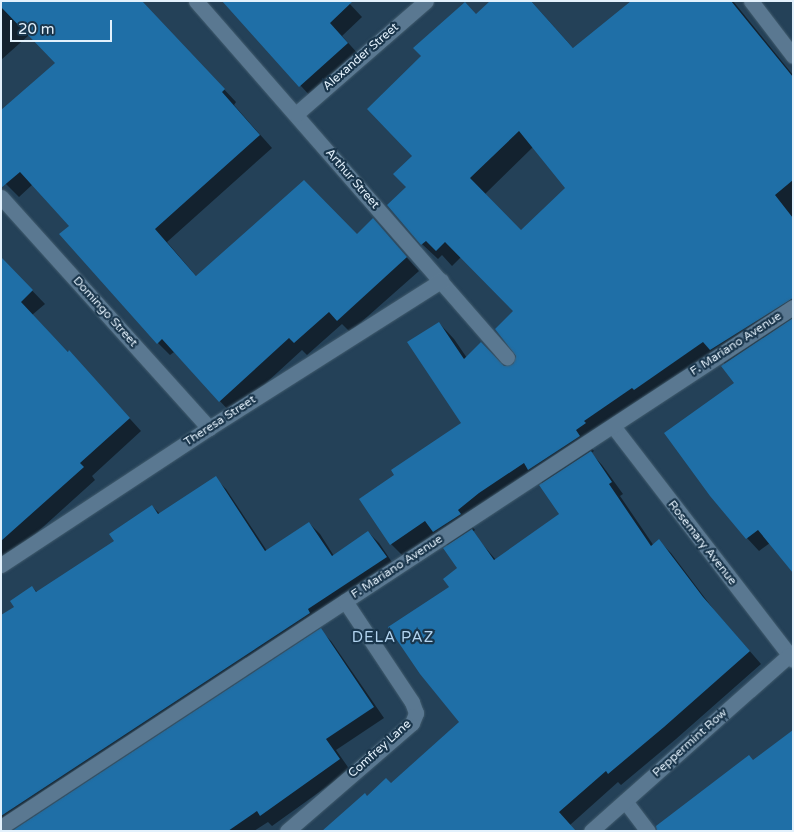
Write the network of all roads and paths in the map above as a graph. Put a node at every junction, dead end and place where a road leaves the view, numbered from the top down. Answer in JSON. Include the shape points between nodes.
{"nodes":[{"id":1,"x":196,"y":1,"type":"edge"},
{"id":2,"x":426,"y":1,"type":"edge"},
{"id":3,"x":751,"y":1,"type":"edge"},
{"id":4,"x":793,"y":56,"type":"edge"},
{"id":5,"x":296,"y":114,"type":"junction"},
{"id":6,"x":1,"y":196,"type":"edge"},
{"id":7,"x":441,"y":281,"type":"junction"},
{"id":8,"x":793,"y":307,"type":"edge"},
{"id":9,"x":507,"y":357,"type":"dead end"},
{"id":10,"x":613,"y":426,"type":"junction"},
{"id":11,"x":208,"y":428,"type":"junction"},
{"id":12,"x":1,"y":564,"type":"edge"},
{"id":13,"x":345,"y":601,"type":"junction"},
{"id":14,"x":791,"y":658,"type":"edge"},
{"id":15,"x":624,"y":801,"type":"junction"},
{"id":16,"x":1,"y":827,"type":"edge"},
{"id":17,"x":287,"y":831,"type":"edge"},
{"id":18,"x":591,"y":831,"type":"edge"},
{"id":19,"x":648,"y":831,"type":"edge"}],
"edges":[{"from":1,"to":5,"type":"street","name":"Arthur Street"},
{"from":2,"to":5,"type":"street","name":"Alexander Street"},
{"from":3,"to":4,"type":"street"},
{"from":5,"to":7,"type":"street","name":"Arthur Street"},
{"from":6,"to":11,"type":"street","name":"Domingo Street"},
{"from":7,"to":9,"type":"street","name":"Arthur Street"},
{"from":7,"to":11,"type":"street","name":"Theresa Street"},
{"from":8,"to":10,"type":"street","name":"F. Mariano Avenue"},
{"from":10,"to":13,"type":"street","name":"F. Mariano Avenue"},
{"from":10,"to":14,"type":"street","name":"Rosemary Avenue"},
{"from":11,"to":12,"type":"street","name":"Theresa Street"},
{"from":13,"to":16,"type":"street","name":"F. Mariano Avenue"},
{"from":13,"to":17,"type":"street","name":"Comfrey Lane","via":[[412,702],[416,713],[412,723]]},
{"from":14,"to":15,"type":"street","name":"Peppermint Row"},
{"from":15,"to":18,"type":"street","name":"Peppermint Row"},
{"from":15,"to":19,"type":"street"}]}
